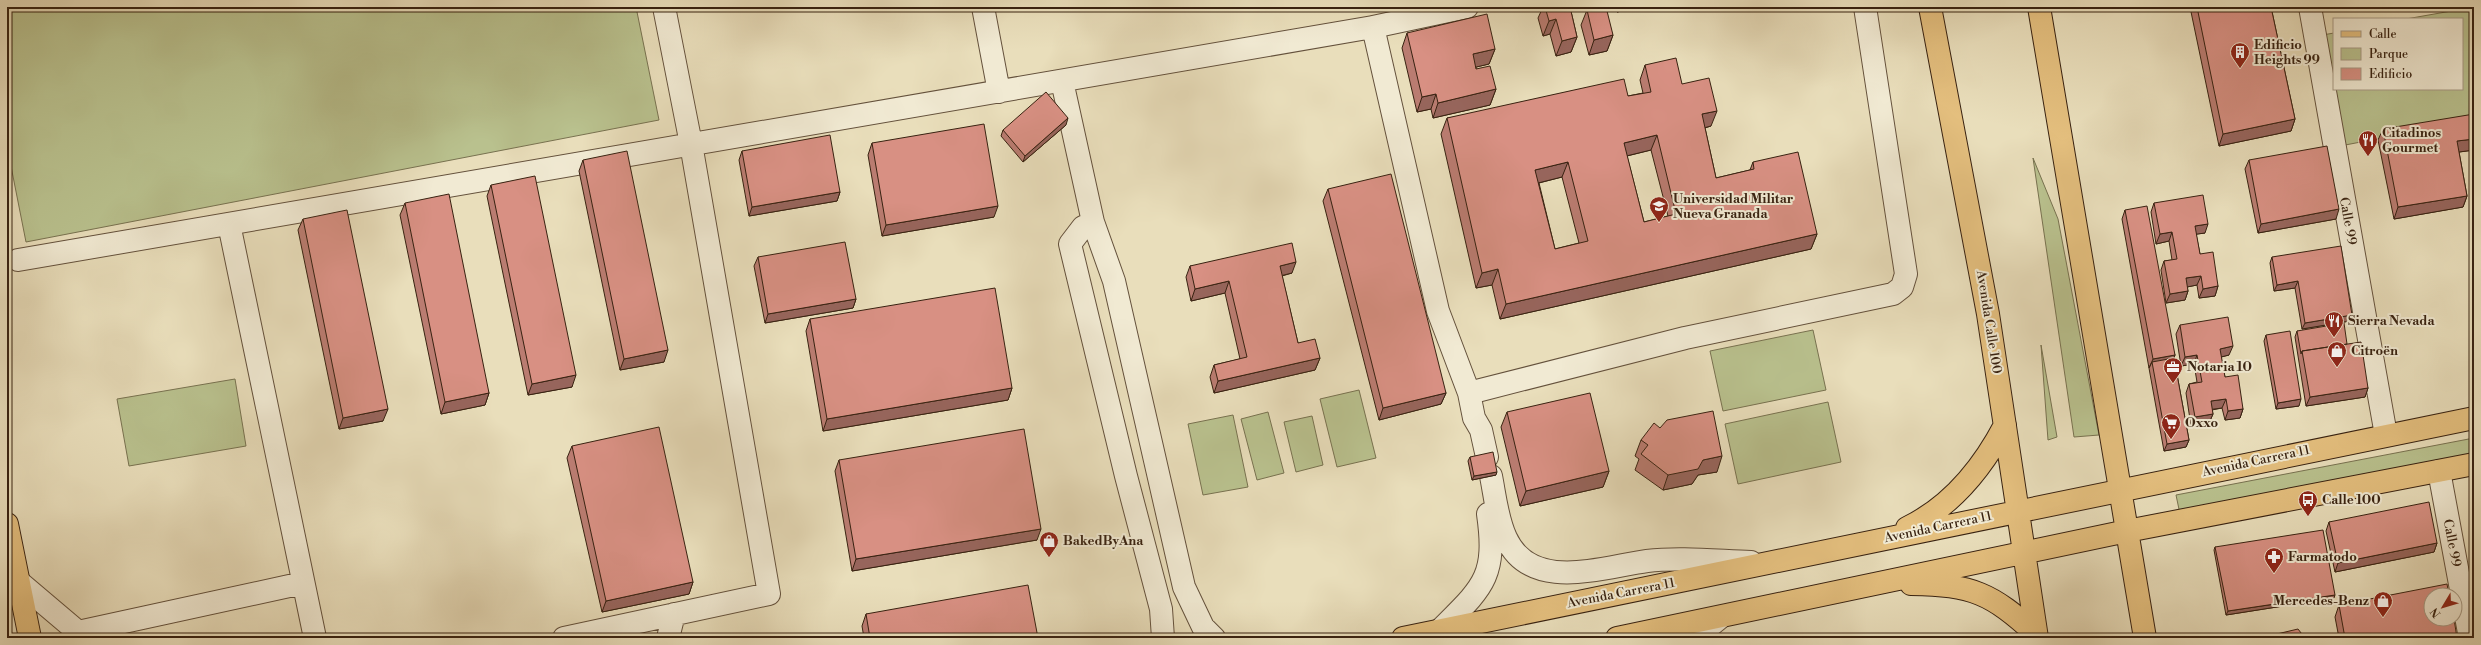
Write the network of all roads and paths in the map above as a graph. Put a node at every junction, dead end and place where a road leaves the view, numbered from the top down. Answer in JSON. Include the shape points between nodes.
{"nodes":[{"id":1,"x":664,"y":7,"type":"edge"},
{"id":2,"x":983,"y":7,"type":"edge"},
{"id":3,"x":1467,"y":7,"type":"edge"},
{"id":4,"x":1865,"y":7,"type":"edge"},
{"id":5,"x":1930,"y":7,"type":"edge"},
{"id":6,"x":2039,"y":7,"type":"edge"},
{"id":7,"x":2310,"y":7,"type":"edge"},
{"id":8,"x":1373,"y":27,"type":"junction"},
{"id":9,"x":1062,"y":81,"type":"junction"},
{"id":10,"x":999,"y":92,"type":"junction"},
{"id":11,"x":691,"y":144,"type":"junction"},
{"id":12,"x":1093,"y":222,"type":"junction"},
{"id":13,"x":229,"y":224,"type":"junction"},
{"id":14,"x":18,"y":260,"type":"dead end"},
{"id":15,"x":1469,"y":393,"type":"junction"},
{"id":16,"x":2474,"y":418,"type":"edge"},
{"id":17,"x":2005,"y":425,"type":"junction"},
{"id":18,"x":2386,"y":435,"type":"junction"},
{"id":19,"x":2474,"y":464,"type":"edge"},
{"id":20,"x":1485,"y":467,"type":"junction"},
{"id":21,"x":2439,"y":471,"type":"junction"},
{"id":22,"x":2121,"y":489,"type":"junction"},
{"id":23,"x":2017,"y":511,"type":"junction"},
{"id":24,"x":7,"y":524,"type":"edge"},
{"id":25,"x":2128,"y":531,"type":"junction"},
{"id":26,"x":1889,"y":537,"type":"junction"},
{"id":27,"x":2024,"y":553,"type":"junction"},
{"id":28,"x":1774,"y":562,"type":"junction"},
{"id":29,"x":19,"y":582,"type":"junction"},
{"id":30,"x":303,"y":583,"type":"junction"},
{"id":31,"x":1879,"y":583,"type":"junction"},
{"id":32,"x":674,"y":614,"type":"junction"},
{"id":33,"x":1721,"y":617,"type":"junction"},
{"id":34,"x":1441,"y":629,"type":"junction"},
{"id":35,"x":75,"y":635,"type":"edge"},
{"id":36,"x":2037,"y":636,"type":"edge"},
{"id":37,"x":30,"y":638,"type":"edge"},
{"id":38,"x":315,"y":638,"type":"edge"},
{"id":39,"x":564,"y":638,"type":"edge"},
{"id":40,"x":668,"y":638,"type":"edge"},
{"id":41,"x":1163,"y":638,"type":"edge"},
{"id":42,"x":1214,"y":638,"type":"edge"},
{"id":43,"x":1403,"y":638,"type":"edge"},
{"id":44,"x":1617,"y":638,"type":"edge"},
{"id":45,"x":1695,"y":638,"type":"edge"},
{"id":46,"x":2145,"y":638,"type":"edge"},
{"id":47,"x":2470,"y":638,"type":"edge"}],
"edges":[{"from":1,"to":11,"type":"street"},
{"from":2,"to":10,"type":"street"},
{"from":3,"to":8,"type":"street"},
{"from":4,"to":15,"type":"street","via":[[1906,274],[1902,287],[1893,294],[1685,338]]},
{"from":5,"to":17,"type":"main road","name":"Avenida Calle 100","via":[[1971,218]]},
{"from":6,"to":22,"type":"main road"},
{"from":7,"to":18,"type":"street","name":"Calle 99"},
{"from":8,"to":9,"type":"street"},
{"from":8,"to":15,"type":"street","via":[[1438,311]]},
{"from":9,"to":10,"type":"street"},
{"from":9,"to":12,"type":"street"},
{"from":10,"to":11,"type":"street"},
{"from":11,"to":13,"type":"street"},
{"from":11,"to":32,"type":"street","via":[[769,594]]},
{"from":12,"to":41,"type":"street","via":[[1083,227],[1070,244],[1161,609]]},
{"from":12,"to":42,"type":"street","via":[[1114,281],[1184,586],[1203,627]]},
{"from":13,"to":14,"type":"street"},
{"from":13,"to":30,"type":"street"},
{"from":15,"to":20,"type":"street","via":[[1474,418],[1472,431]]},
{"from":16,"to":18,"type":"main road","name":"Avenida Carrera 11"},
{"from":17,"to":23,"type":"main road","name":"Avenida Calle 100"},
{"from":17,"to":26,"type":"main road","via":[[1983,464],[1969,481],[1945,504]]},
{"from":18,"to":22,"type":"main road","name":"Avenida Carrera 11"},
{"from":19,"to":21,"type":"main road"},
{"from":20,"to":28,"type":"street","via":[[1506,539],[1522,558],[1544,570],[1570,573],[1649,561]]},
{"from":20,"to":34,"type":"street","via":[[1492,543],[1489,569],[1478,592]]},
{"from":21,"to":25,"type":"main road"},
{"from":21,"to":47,"type":"street","name":"Calle 99"},
{"from":22,"to":23,"type":"main road","name":"Avenida Carrera 11"},
{"from":22,"to":25,"type":"main road"},
{"from":23,"to":26,"type":"main road","name":"Avenida Carrera 11"},
{"from":23,"to":27,"type":"main road","name":"Avenida Calle 100"},
{"from":24,"to":29,"type":"main road"},
{"from":25,"to":27,"type":"main road"},
{"from":25,"to":46,"type":"main road"},
{"from":26,"to":28,"type":"main road","name":"Avenida Carrera 11"},
{"from":27,"to":31,"type":"main road"},
{"from":27,"to":36,"type":"main road","name":"Avenida Calle 100"},
{"from":28,"to":34,"type":"main road","name":"Avenida Carrera 11"},
{"from":29,"to":35,"type":"street"},
{"from":29,"to":37,"type":"main road"},
{"from":30,"to":35,"type":"street"},
{"from":30,"to":38,"type":"street"},
{"from":31,"to":33,"type":"main road"},
{"from":31,"to":36,"type":"main road","via":[[1917,584],[1975,591],[1994,599]]},
{"from":32,"to":39,"type":"street"},
{"from":32,"to":40,"type":"street"},
{"from":33,"to":44,"type":"main road"},
{"from":33,"to":45,"type":"street"},
{"from":34,"to":43,"type":"main road","name":"Avenida Carrera 11"}]}
